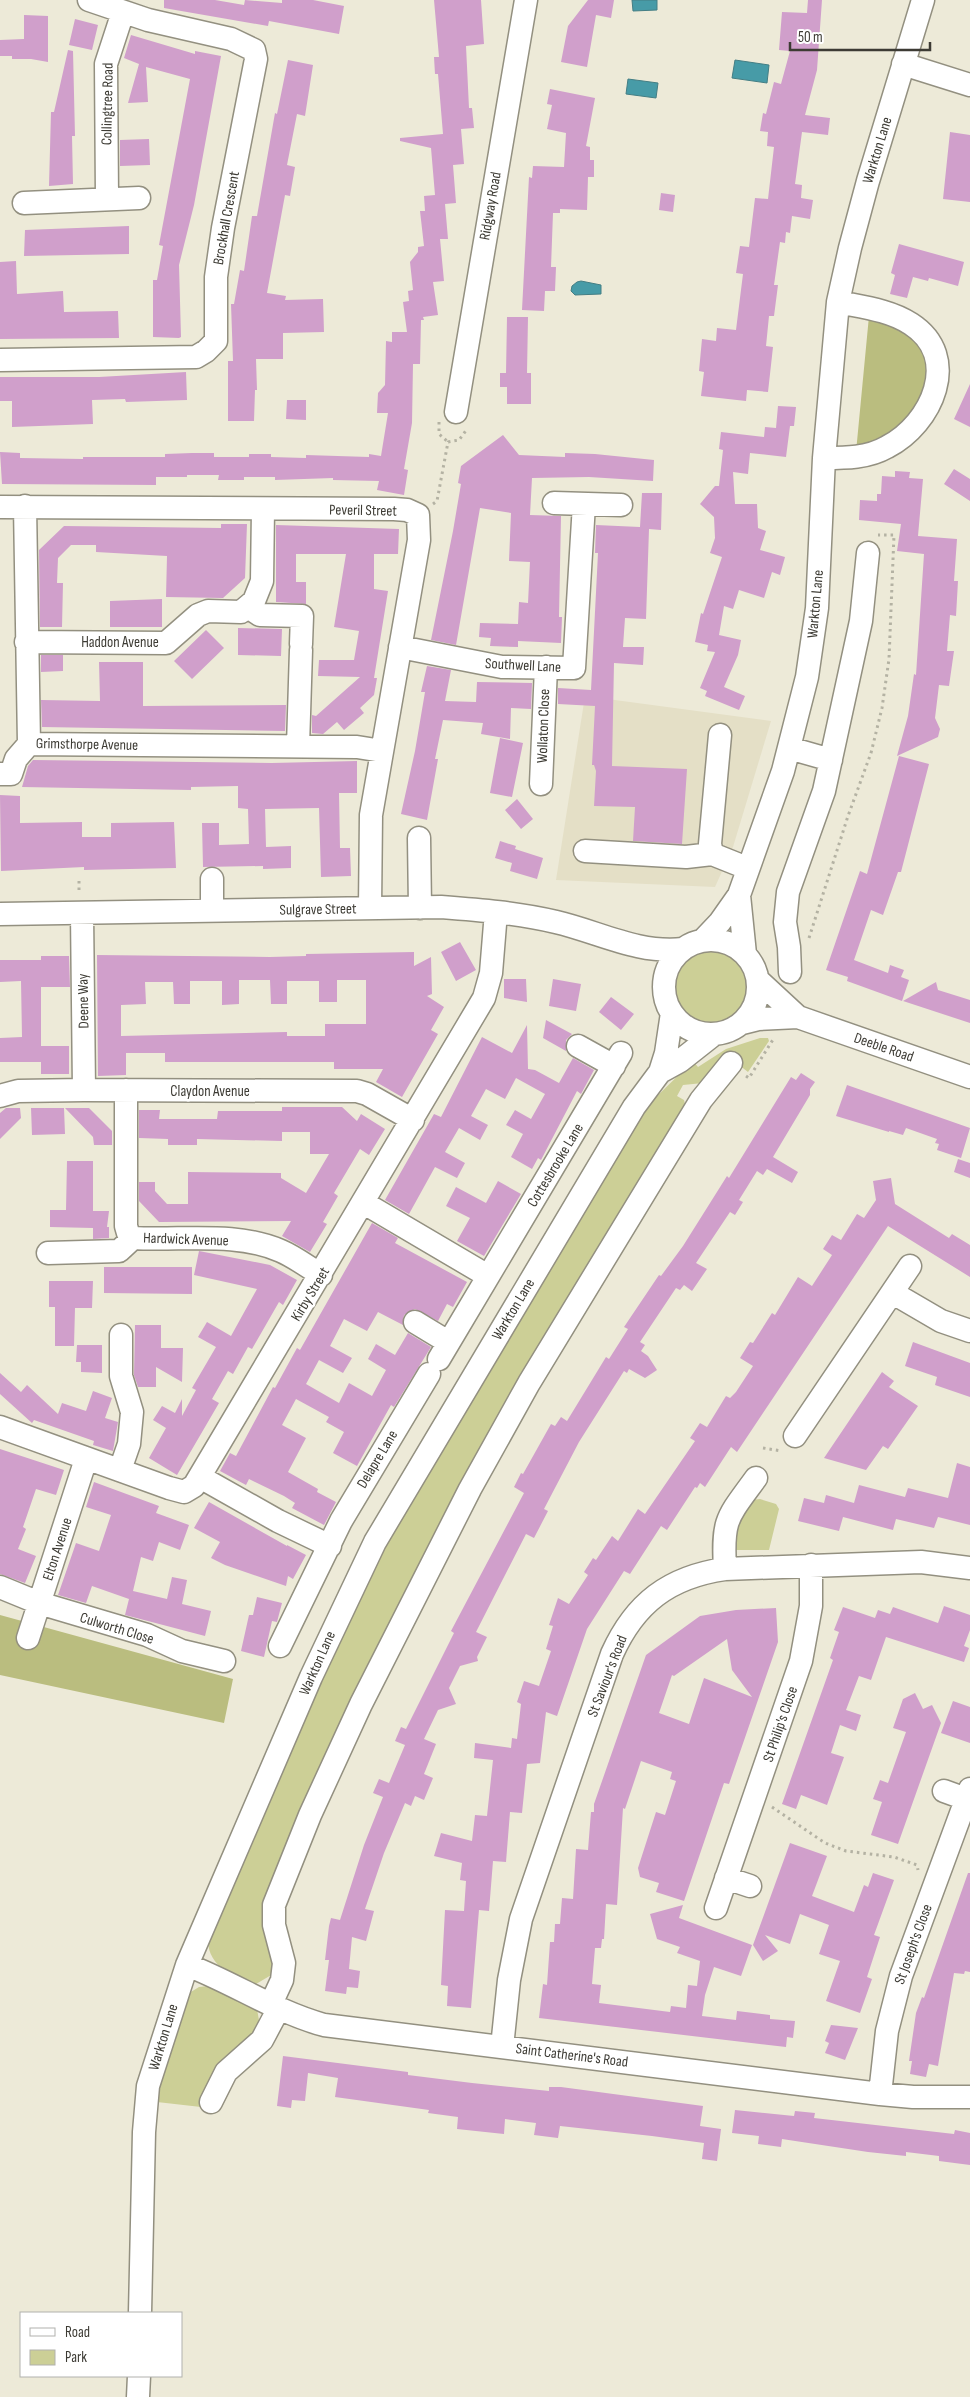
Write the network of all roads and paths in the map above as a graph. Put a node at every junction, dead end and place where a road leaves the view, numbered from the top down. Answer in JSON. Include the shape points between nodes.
{"nodes":[{"id":1,"x":89,"y":0,"type":"edge"},
{"id":2,"x":526,"y":0,"type":"edge"},
{"id":3,"x":923,"y":0,"type":"edge"},
{"id":4,"x":123,"y":12,"type":"junction"},
{"id":5,"x":903,"y":64,"type":"junction"},
{"id":6,"x":970,"y":85,"type":"edge"},
{"id":7,"x":139,"y":198,"type":"dead end"},
{"id":8,"x":107,"y":199,"type":"junction"},
{"id":9,"x":24,"y":202,"type":"dead end"},
{"id":10,"x":838,"y":302,"type":"junction"},
{"id":11,"x":0,"y":360,"type":"edge"},
{"id":12,"x":454,"y":418,"type":"junction"},
{"id":13,"x":448,"y":442,"type":"junction"},
{"id":14,"x":824,"y":458,"type":"junction"},
{"id":15,"x":554,"y":503,"type":"dead end"},
{"id":16,"x":584,"y":504,"type":"junction"},
{"id":17,"x":621,"y":505,"type":"dead end"},
{"id":18,"x":25,"y":506,"type":"junction"},
{"id":19,"x":0,"y":507,"type":"edge"},
{"id":20,"x":263,"y":509,"type":"junction"},
{"id":21,"x":418,"y":515,"type":"junction"},
{"id":22,"x":868,"y":544,"type":"joint"},
{"id":23,"x":248,"y":607,"type":"junction"},
{"id":24,"x":26,"y":642,"type":"junction"},
{"id":25,"x":400,"y":647,"type":"junction"},
{"id":26,"x":546,"y":667,"type":"junction"},
{"id":27,"x":720,"y":735,"type":"dead end"},
{"id":28,"x":29,"y":744,"type":"junction"},
{"id":29,"x":298,"y":746,"type":"junction"},
{"id":30,"x":789,"y":748,"type":"junction"},
{"id":31,"x":382,"y":751,"type":"junction"},
{"id":32,"x":831,"y":760,"type":"junction"},
{"id":33,"x":0,"y":774,"type":"edge"},
{"id":34,"x":541,"y":784,"type":"dead end"},
{"id":35,"x":419,"y":838,"type":"dead end"},
{"id":36,"x":585,"y":851,"type":"dead end"},
{"id":37,"x":712,"y":854,"type":"junction"},
{"id":38,"x":747,"y":868,"type":"junction"},
{"id":39,"x":212,"y":878,"type":"dead end"},
{"id":40,"x":79,"y":881,"type":"dead end"},
{"id":41,"x":738,"y":895,"type":"junction"},
{"id":42,"x":81,"y":902,"type":"junction"},
{"id":43,"x":370,"y":908,"type":"junction"},
{"id":44,"x":420,"y":908,"type":"junction"},
{"id":45,"x":212,"y":910,"type":"junction"},
{"id":46,"x":496,"y":912,"type":"junction"},
{"id":47,"x":0,"y":914,"type":"edge"},
{"id":48,"x":692,"y":945,"type":"junction"},
{"id":49,"x":631,"y":947,"type":"junction"},
{"id":50,"x":806,"y":948,"type":"dead end"},
{"id":51,"x":745,"y":954,"type":"junction"},
{"id":52,"x":790,"y":972,"type":"dead end"},
{"id":53,"x":758,"y":980,"type":"junction"},
{"id":54,"x":664,"y":984,"type":"junction"},
{"id":55,"x":672,"y":1013,"type":"junction"},
{"id":56,"x":798,"y":1018,"type":"junction"},
{"id":57,"x":742,"y":1023,"type":"junction"},
{"id":58,"x":773,"y":1032,"type":"dead end"},
{"id":59,"x":713,"y":1035,"type":"junction"},
{"id":60,"x":578,"y":1046,"type":"dead end"},
{"id":61,"x":731,"y":1063,"type":"dead end"},
{"id":62,"x":660,"y":1072,"type":"junction"},
{"id":63,"x":970,"y":1077,"type":"edge"},
{"id":64,"x":749,"y":1078,"type":"dead end"},
{"id":65,"x":84,"y":1090,"type":"junction"},
{"id":66,"x":126,"y":1090,"type":"junction"},
{"id":67,"x":0,"y":1096,"type":"edge"},
{"id":68,"x":413,"y":1120,"type":"junction"},
{"id":69,"x":364,"y":1203,"type":"junction"},
{"id":70,"x":133,"y":1238,"type":"junction"},
{"id":71,"x":48,"y":1253,"type":"dead end"},
{"id":72,"x":910,"y":1266,"type":"dead end"},
{"id":73,"x":321,"y":1274,"type":"junction"},
{"id":74,"x":488,"y":1276,"type":"junction"},
{"id":75,"x":893,"y":1292,"type":"junction"},
{"id":76,"x":415,"y":1322,"type":"dead end"},
{"id":77,"x":970,"y":1331,"type":"edge"},
{"id":78,"x":121,"y":1335,"type":"dead end"},
{"id":79,"x":439,"y":1358,"type":"junction"},
{"id":80,"x":0,"y":1428,"type":"edge"},
{"id":81,"x":795,"y":1436,"type":"dead end"},
{"id":82,"x":86,"y":1459,"type":"junction"},
{"id":83,"x":120,"y":1470,"type":"junction"},
{"id":84,"x":200,"y":1477,"type":"junction"},
{"id":85,"x":756,"y":1478,"type":"dead end"},
{"id":86,"x":330,"y":1546,"type":"junction"},
{"id":87,"x":811,"y":1565,"type":"junction"},
{"id":88,"x":970,"y":1568,"type":"edge"},
{"id":89,"x":725,"y":1569,"type":"junction"},
{"id":90,"x":0,"y":1587,"type":"edge"},
{"id":91,"x":39,"y":1603,"type":"junction"},
{"id":92,"x":28,"y":1638,"type":"dead end"},
{"id":93,"x":280,"y":1646,"type":"dead end"},
{"id":94,"x":224,"y":1661,"type":"dead end"},
{"id":95,"x":944,"y":1791,"type":"dead end"},
{"id":96,"x":968,"y":1794,"type":"edge"},
{"id":97,"x":770,"y":1805,"type":"dead end"},
{"id":98,"x":919,"y":1873,"type":"dead end"},
{"id":99,"x":726,"y":1878,"type":"junction"},
{"id":100,"x":750,"y":1886,"type":"dead end"},
{"id":101,"x":716,"y":1908,"type":"dead end"},
{"id":102,"x":187,"y":1965,"type":"junction"},
{"id":103,"x":275,"y":2006,"type":"junction"},
{"id":104,"x":502,"y":2047,"type":"junction"},
{"id":105,"x":880,"y":2094,"type":"junction"},
{"id":106,"x":970,"y":2097,"type":"edge"},
{"id":107,"x":211,"y":2102,"type":"dead end"},
{"id":108,"x":140,"y":2312,"type":"edge"},
{"id":109,"x":138,"y":2377,"type":"edge"},
{"id":110,"x":138,"y":2397,"type":"edge"}],
"edges":[{"from":1,"to":4,"type":"street","name":"Brockhall Crescent"},
{"from":2,"to":12,"type":"street","name":"Ridgway Road"},
{"from":3,"to":5,"type":"street","name":"Warkton Lane"},
{"from":4,"to":8,"type":"street","name":"Collingtree Road","via":[[106,64]]},
{"from":4,"to":11,"type":"street","name":"Brockhall Crescent","via":[[231,39],[254,50],[256,59],[217,267],[216,341],[196,357]]},
{"from":5,"to":6,"type":"street"},
{"from":5,"to":10,"type":"street","name":"Warkton Lane","via":[[850,248]]},
{"from":7,"to":8,"type":"street"},
{"from":8,"to":9,"type":"street"},
{"from":10,"to":14,"type":"street","name":"Warkton Lane"},
{"from":10,"to":14,"type":"street","via":[[883,312],[911,324],[931,342],[939,372],[938,383],[924,413],[888,447],[849,458]]},
{"from":12,"to":13,"type":"path","via":[[439,434]]},
{"from":12,"to":13,"type":"path","via":[[463,436]]},
{"from":13,"to":21,"type":"path","via":[[438,501]]},
{"from":14,"to":30,"type":"street","name":"Warkton Lane","via":[[817,608],[808,677]]},
{"from":15,"to":16,"type":"street"},
{"from":16,"to":17,"type":"street"},
{"from":16,"to":26,"type":"street","name":"Southwell Lane","via":[[574,668]]},
{"from":18,"to":19,"type":"street","name":"Peveril Street"},
{"from":18,"to":20,"type":"street","name":"Peveril Street"},
{"from":18,"to":24,"type":"street","name":"Grimsthorpe Avenue"},
{"from":20,"to":21,"type":"street","name":"Peveril Street","via":[[394,509]]},
{"from":20,"to":23,"type":"street","via":[[262,581],[259,593]]},
{"from":21,"to":25,"type":"street","name":"Peveril Street","via":[[419,540]]},
{"from":22,"to":32,"type":"street","via":[[861,621]]},
{"from":22,"to":50,"type":"path","via":[[894,535],[889,659],[871,753]]},
{"from":23,"to":24,"type":"street","name":"Haddon Avenue","via":[[240,612],[208,611],[198,615],[166,642]]},
{"from":23,"to":29,"type":"street","via":[[260,615],[302,616]]},
{"from":24,"to":28,"type":"street","name":"Grimsthorpe Avenue"},
{"from":25,"to":26,"type":"street","name":"Southwell Lane","via":[[481,664]]},
{"from":25,"to":31,"type":"street","name":"Peveril Street"},
{"from":26,"to":34,"type":"street","name":"Wollaton Close"},
{"from":27,"to":37,"type":"street","via":[[710,844]]},
{"from":28,"to":29,"type":"street","name":"Grimsthorpe Avenue"},
{"from":28,"to":33,"type":"street","via":[[16,759],[11,774]]},
{"from":29,"to":31,"type":"street","name":"Grimsthorpe Avenue"},
{"from":30,"to":32,"type":"street"},
{"from":30,"to":38,"type":"street","name":"Warkton Lane"},
{"from":31,"to":43,"type":"street","name":"Peveril Street","via":[[371,815]]},
{"from":32,"to":52,"type":"street","via":[[824,791],[788,892],[785,922]]},
{"from":35,"to":44,"type":"street"},
{"from":36,"to":37,"type":"street","via":[[686,857]]},
{"from":37,"to":38,"type":"street"},
{"from":38,"to":41,"type":"street","name":"Warkton Lane"},
{"from":39,"to":45,"type":"street"},
{"from":40,"to":42,"type":"path"},
{"from":41,"to":48,"type":"street","name":"Warkton Lane","via":[[720,922]]},
{"from":41,"to":51,"type":"street","name":"Warkton Lane"},
{"from":42,"to":45,"type":"street","name":"Sulgrave Street"},
{"from":42,"to":47,"type":"street","name":"Sulgrave Street"},
{"from":42,"to":65,"type":"street","name":"Deene Way"},
{"from":43,"to":44,"type":"street","name":"Sulgrave Street"},
{"from":43,"to":45,"type":"street","name":"Sulgrave Street"},
{"from":44,"to":46,"type":"street","name":"Sulgrave Street"},
{"from":46,"to":49,"type":"street","name":"Sulgrave Street","via":[[590,931]]},
{"from":46,"to":68,"type":"street","name":"Kirby Street","via":[[488,987]]},
{"from":48,"to":49,"type":"street","name":"Sulgrave Street","via":[[665,951]]},
{"from":48,"to":51,"type":"street","via":[[725,942]]},
{"from":48,"to":54,"type":"street","via":[[669,964]]},
{"from":49,"to":54,"type":"street","name":"Sulgrave Street"},
{"from":51,"to":53,"type":"street"},
{"from":53,"to":56,"type":"street","name":"Deeble Road"},
{"from":53,"to":57,"type":"street","via":[[757,1002]]},
{"from":54,"to":55,"type":"street"},
{"from":55,"to":59,"type":"street","via":[[689,1029]]},
{"from":55,"to":62,"type":"street","name":"Warkton Lane"},
{"from":56,"to":57,"type":"street","name":"Deeble Road","via":[[758,1019]]},
{"from":56,"to":63,"type":"street","name":"Deeble Road"},
{"from":57,"to":59,"type":"street","via":[[732,1030]]},
{"from":58,"to":64,"type":"path","via":[[774,1039]]},
{"from":59,"to":62,"type":"street","name":"Warkton Lane"},
{"from":60,"to":74,"type":"street","name":"Cottesbrooke Lane","via":[[617,1059]]},
{"from":61,"to":103,"type":"street","via":[[701,1100],[529,1383],[470,1489],[361,1704],[310,1815],[274,1905],[274,1925],[284,1963]]},
{"from":62,"to":102,"type":"street","name":"Warkton Lane","via":[[634,1107],[375,1542],[311,1677]]},
{"from":65,"to":66,"type":"street","name":"Claydon Avenue"},
{"from":65,"to":67,"type":"street","name":"Claydon Avenue","via":[[18,1091]]},
{"from":66,"to":68,"type":"street","name":"Claydon Avenue","via":[[357,1091]]},
{"from":66,"to":70,"type":"street","name":"Hardwick Avenue","via":[[126,1226]]},
{"from":68,"to":69,"type":"street","name":"Kirby Street"},
{"from":69,"to":73,"type":"street","name":"Kirby Street"},
{"from":69,"to":74,"type":"street"},
{"from":70,"to":71,"type":"street","via":[[119,1251]]},
{"from":70,"to":73,"type":"street","name":"Hardwick Avenue","via":[[220,1239],[255,1243],[281,1251]]},
{"from":72,"to":75,"type":"street"},
{"from":73,"to":84,"type":"street","name":"Kirby Street"},
{"from":74,"to":79,"type":"street","name":"Cottesbrooke Lane"},
{"from":75,"to":77,"type":"street","via":[[941,1321]]},
{"from":75,"to":81,"type":"street"},
{"from":76,"to":79,"type":"street"},
{"from":78,"to":83,"type":"street","via":[[122,1376],[132,1412],[129,1444]]},
{"from":79,"to":86,"type":"street","name":"Delapre Lane","via":[[364,1478]]},
{"from":80,"to":82,"type":"street","name":"Kirby Street"},
{"from":82,"to":83,"type":"street","name":"Kirby Street"},
{"from":82,"to":91,"type":"street","name":"Elton Avenue"},
{"from":83,"to":84,"type":"street","name":"Kirby Street","via":[[184,1492]]},
{"from":84,"to":86,"type":"street","via":[[278,1522]]},
{"from":85,"to":89,"type":"street","via":[[729,1515]]},
{"from":86,"to":93,"type":"street","name":"Delapre Lane"},
{"from":87,"to":88,"type":"street","name":"St Saviour's Road","via":[[921,1562]]},
{"from":87,"to":89,"type":"street","name":"St Saviour's Road"},
{"from":87,"to":99,"type":"street","name":"St Philip's Close","via":[[811,1606],[801,1661]]},
{"from":89,"to":104,"type":"street","name":"St Saviour's Road","via":[[702,1573],[669,1587],[639,1610],[620,1637],[520,1919]]},
{"from":90,"to":91,"type":"street","name":"Culworth Close"},
{"from":91,"to":92,"type":"street","name":"Elton Avenue"},
{"from":91,"to":94,"type":"street","name":"Culworth Close","via":[[147,1635],[182,1651]]},
{"from":95,"to":96,"type":"street","name":"St Joseph's Close"},
{"from":96,"to":105,"type":"street","name":"St Joseph's Close","via":[[901,1976],[887,2031]]},
{"from":97,"to":98,"type":"path","via":[[825,1843],[846,1851],[902,1860],[917,1865]]},
{"from":99,"to":100,"type":"street"},
{"from":99,"to":101,"type":"street","name":"St Philip's Close"},
{"from":102,"to":103,"type":"street","name":"Saint Catherine's Road","via":[[226,1980]]},
{"from":102,"to":108,"type":"street","name":"Warkton Lane","via":[[148,2086]]},
{"from":103,"to":104,"type":"street","name":"Saint Catherine's Road","via":[[324,2025]]},
{"from":103,"to":107,"type":"street","via":[[262,2040],[226,2072]]},
{"from":104,"to":105,"type":"street","name":"Saint Catherine's Road"},
{"from":105,"to":106,"type":"street","name":"Saint Catherine's Road"},
{"from":109,"to":110,"type":"street"}]}
